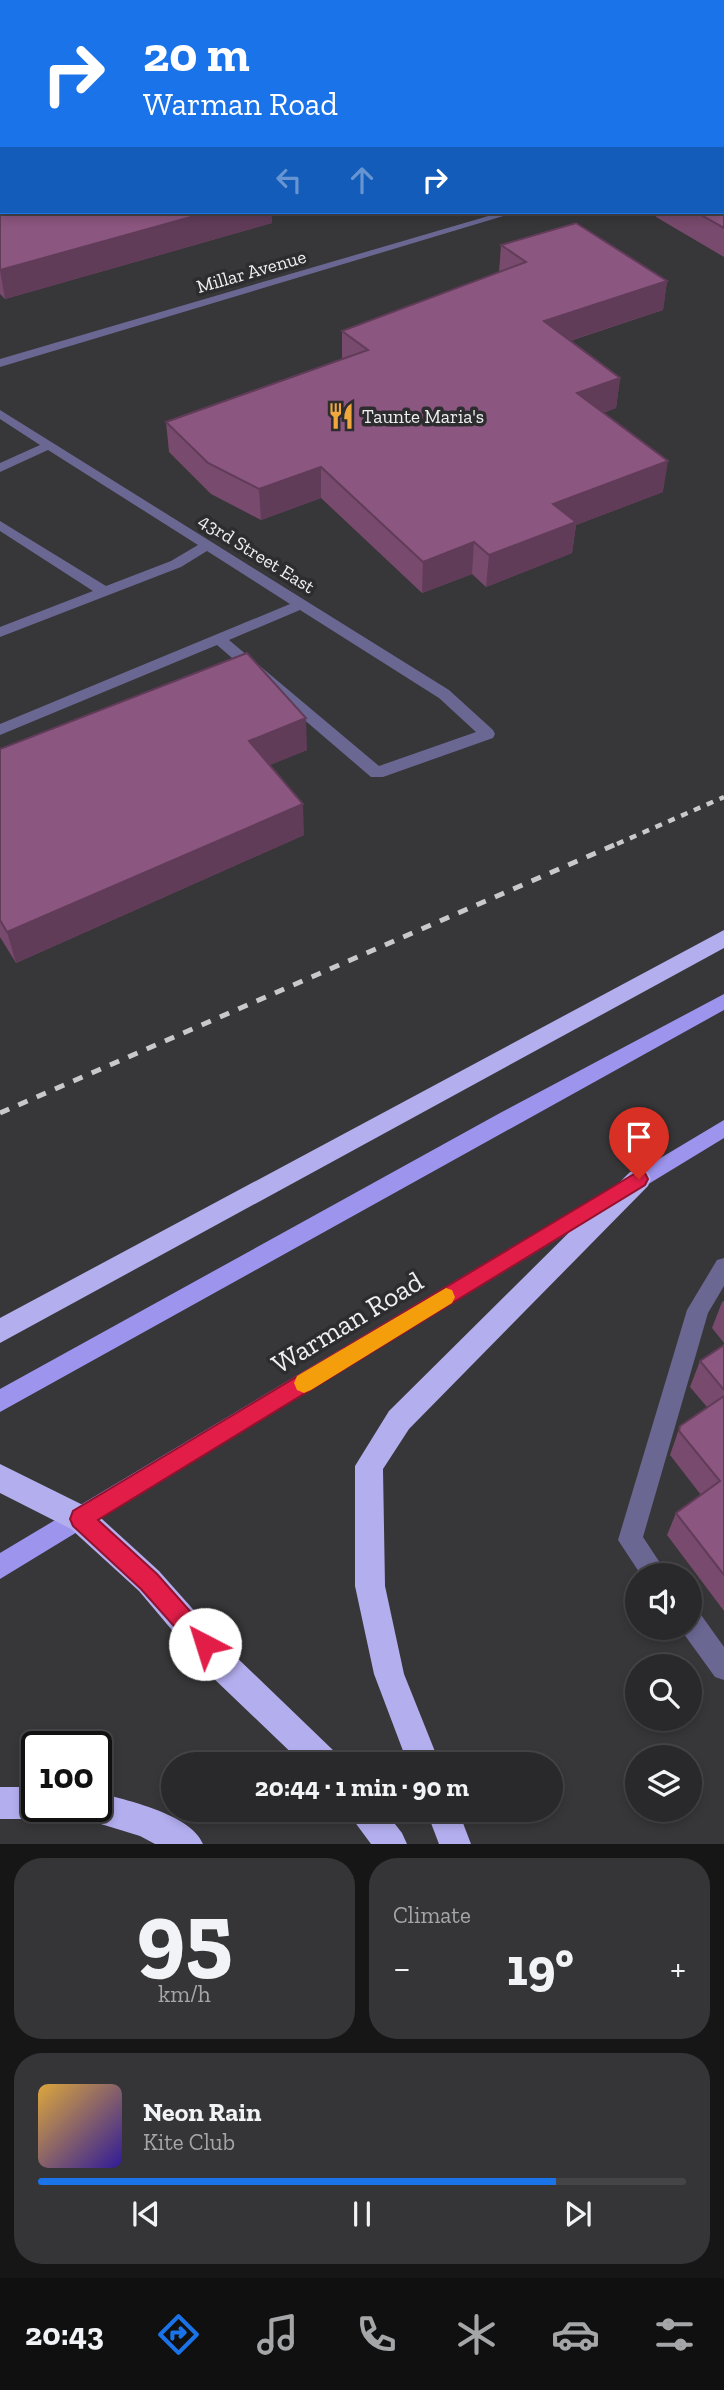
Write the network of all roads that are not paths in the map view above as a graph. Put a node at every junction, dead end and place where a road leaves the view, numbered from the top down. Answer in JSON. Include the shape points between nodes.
{"nodes":[{"id":1,"x":505,"y":214,"type":"edge"},
{"id":2,"x":0,"y":363,"type":"edge"},
{"id":3,"x":0,"y":414,"type":"edge"},
{"id":4,"x":49,"y":445,"type":"junction"},
{"id":5,"x":0,"y":468,"type":"edge"},
{"id":6,"x":0,"y":525,"type":"edge"},
{"id":7,"x":207,"y":545,"type":"junction"},
{"id":8,"x":105,"y":592,"type":"junction"},
{"id":9,"x":302,"y":604,"type":"junction"},
{"id":10,"x":0,"y":632,"type":"edge"},
{"id":11,"x":219,"y":639,"type":"junction"},
{"id":12,"x":0,"y":730,"type":"edge"},
{"id":13,"x":724,"y":938,"type":"edge"},
{"id":14,"x":724,"y":1001,"type":"edge"},
{"id":15,"x":724,"y":1128,"type":"edge"},
{"id":16,"x":639,"y":1179,"type":"junction"},
{"id":17,"x":724,"y":1268,"type":"edge"},
{"id":18,"x":0,"y":1331,"type":"edge"},
{"id":19,"x":0,"y":1401,"type":"edge"},
{"id":20,"x":0,"y":1478,"type":"edge"},
{"id":21,"x":81,"y":1519,"type":"junction"},
{"id":22,"x":647,"y":1563,"type":"edge"},
{"id":23,"x":0,"y":1567,"type":"edge"},
{"id":24,"x":702,"y":1638,"type":"edge"},
{"id":25,"x":724,"y":1668,"type":"edge"},
{"id":26,"x":313,"y":1752,"type":"edge"},
{"id":27,"x":419,"y":1752,"type":"edge"},
{"id":28,"x":0,"y":1803,"type":"edge"},
{"id":29,"x":21,"y":1803,"type":"edge"},
{"id":30,"x":112,"y":1812,"type":"edge"},
{"id":31,"x":374,"y":1822,"type":"edge"},
{"id":32,"x":447,"y":1822,"type":"edge"},
{"id":33,"x":187,"y":1844,"type":"edge"},
{"id":34,"x":391,"y":1844,"type":"edge"},
{"id":35,"x":456,"y":1844,"type":"edge"}],
"edges":[{"from":1,"to":2,"type":"street","name":"Millar Avenue"},
{"from":3,"to":4,"type":"street","name":"43rd Street East"},
{"from":4,"to":5,"type":"street"},
{"from":4,"to":7,"type":"street","name":"43rd Street East"},
{"from":6,"to":8,"type":"street"},
{"from":7,"to":8,"type":"street","via":[[176,564]]},
{"from":7,"to":9,"type":"street","name":"43rd Street East"},
{"from":8,"to":10,"type":"street"},
{"from":9,"to":11,"type":"street"},
{"from":9,"to":11,"type":"street","name":"43rd Street East","via":[[444,694],[486,734],[377,773]]},
{"from":11,"to":12,"type":"street"},
{"from":13,"to":18,"type":"highway"},
{"from":14,"to":19,"type":"main road"},
{"from":15,"to":16,"type":"main road","name":"Warman Road"},
{"from":16,"to":21,"type":"main road","name":"Warman Road"},
{"from":16,"to":27,"type":"highway","via":[[399,1420],[369,1466],[370,1586],[389,1674]]},
{"from":17,"to":22,"type":"street","via":[[698,1310],[630,1540]]},
{"from":20,"to":21,"type":"highway"},
{"from":21,"to":23,"type":"main road","name":"Warman Road"},
{"from":21,"to":26,"type":"highway","via":[[149,1581],[220,1663]]},
{"from":24,"to":25,"type":"street"},
{"from":28,"to":29,"type":"highway"},
{"from":30,"to":33,"type":"highway","via":[[146,1822]]},
{"from":31,"to":34,"type":"highway"},
{"from":32,"to":35,"type":"highway"}]}
